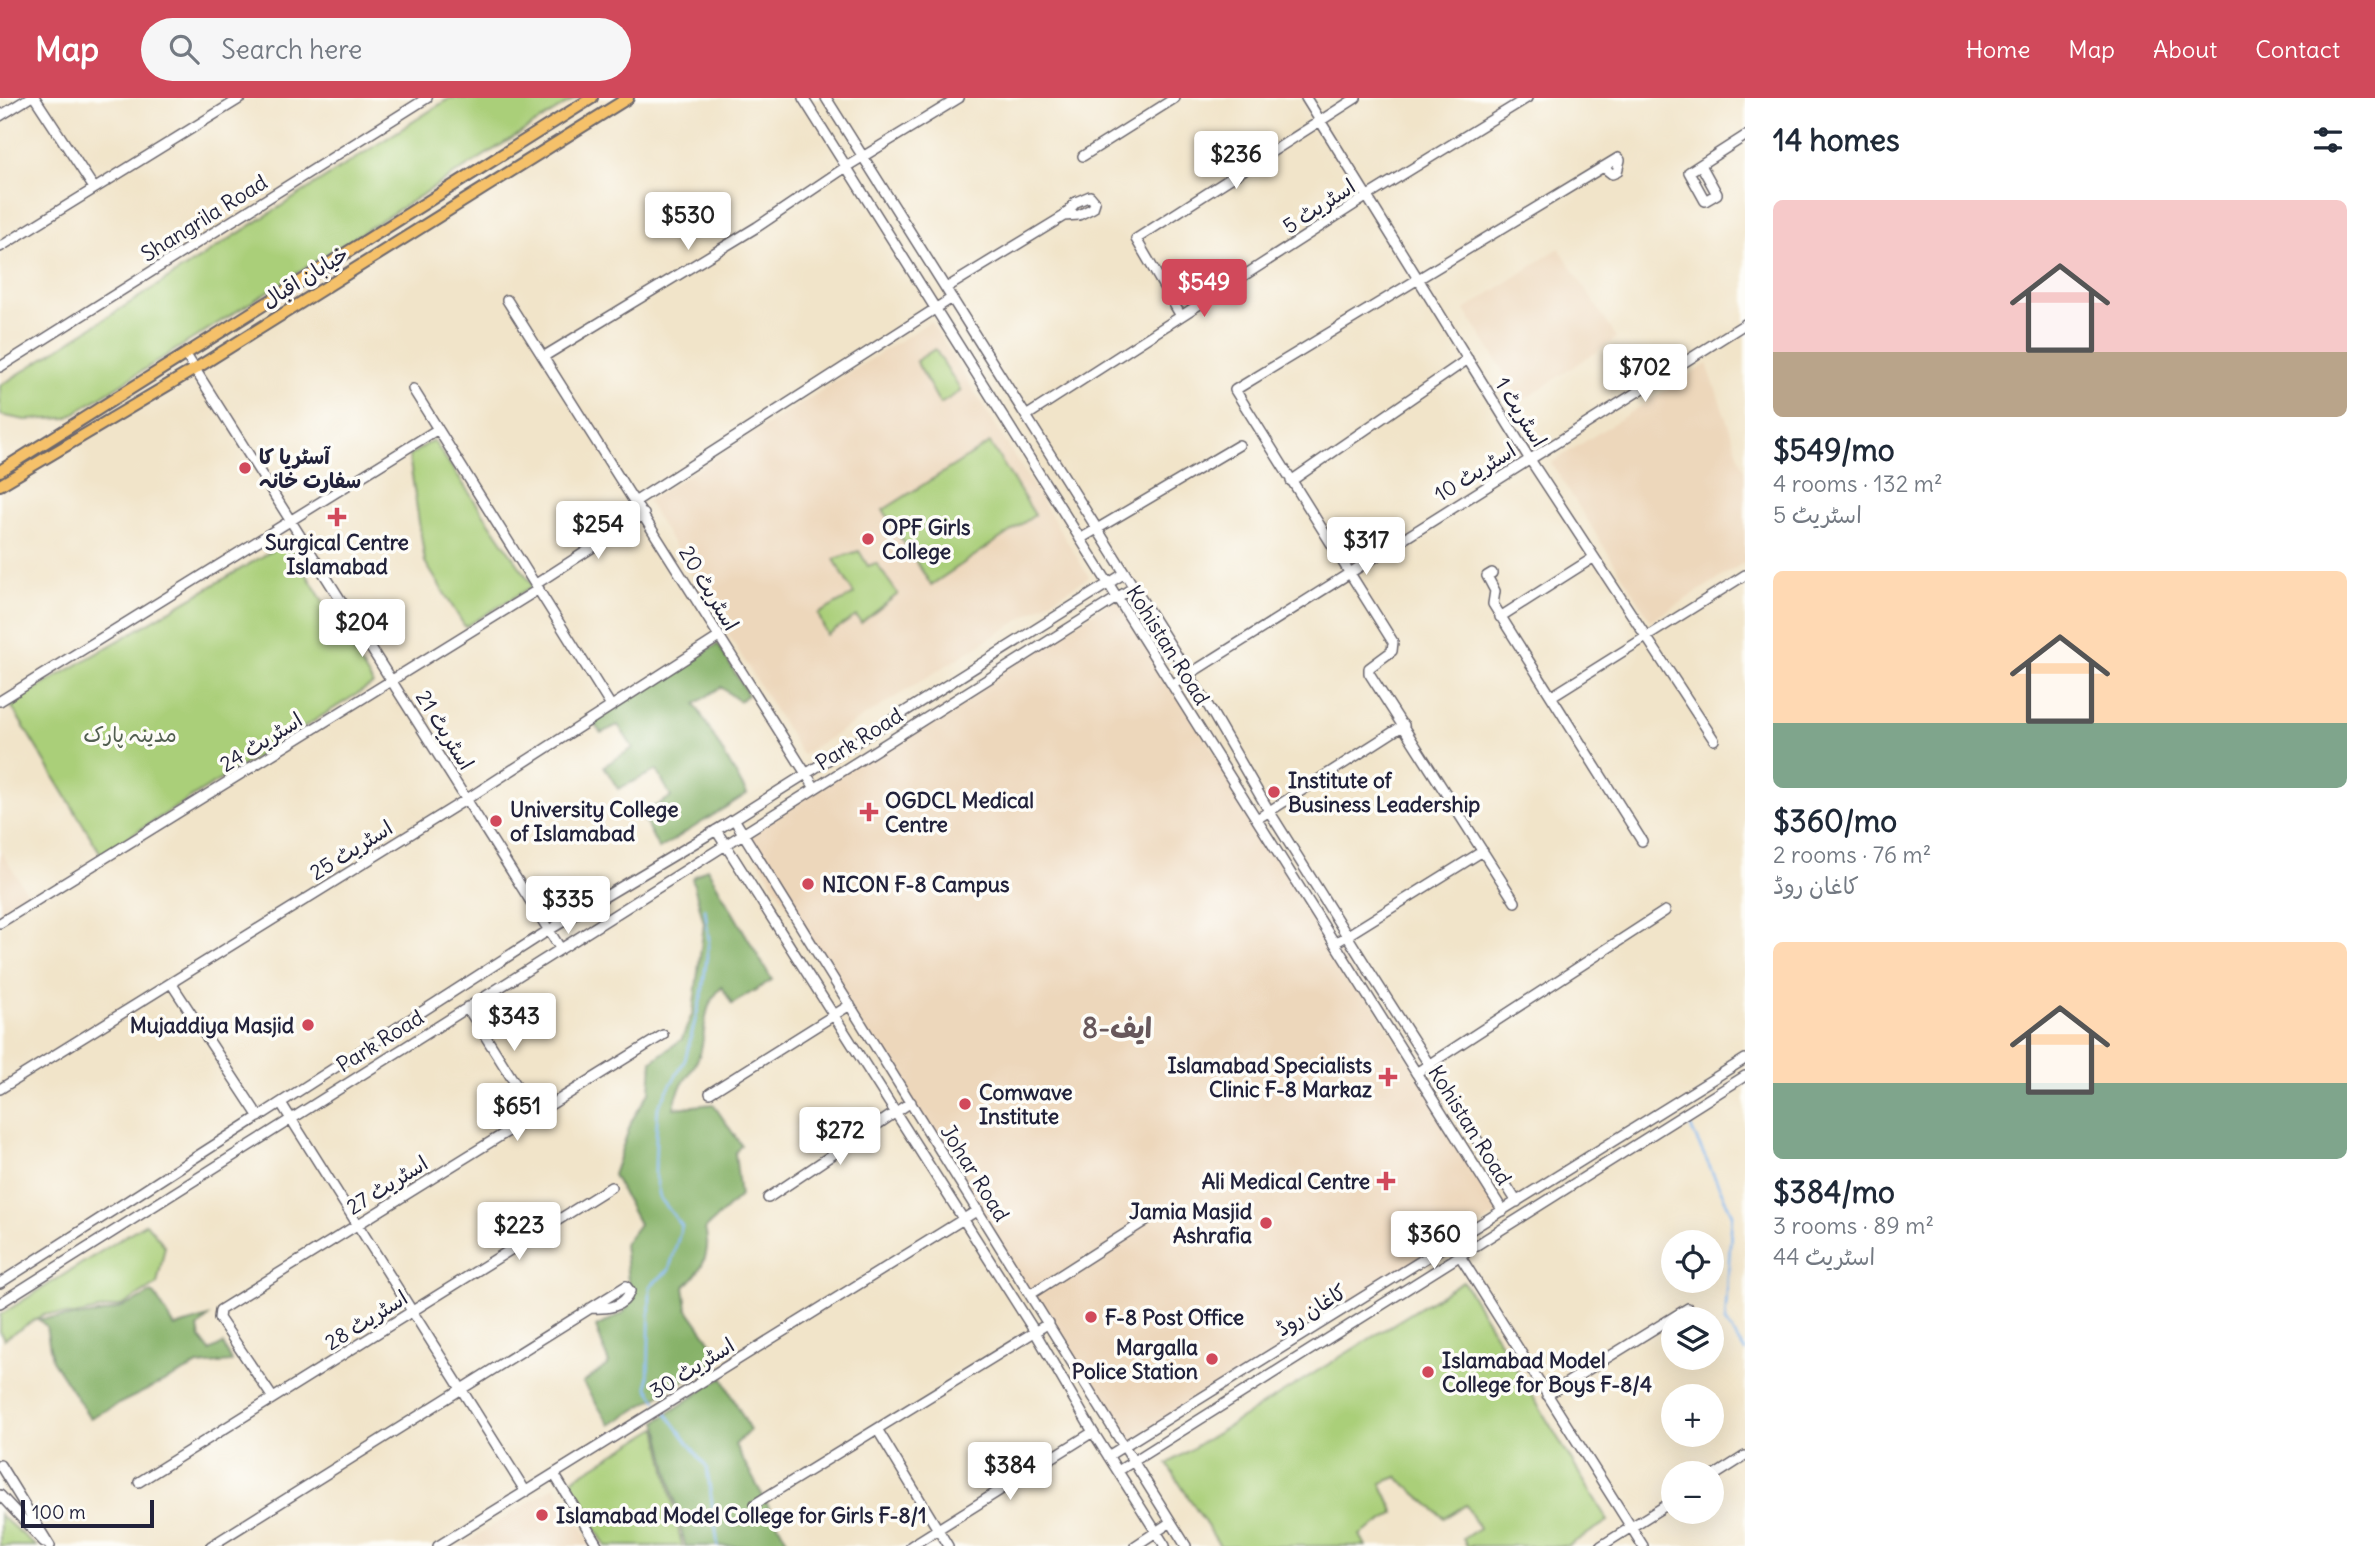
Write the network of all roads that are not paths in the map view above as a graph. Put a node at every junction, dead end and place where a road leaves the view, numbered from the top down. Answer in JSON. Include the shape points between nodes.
{"nodes":[{"id":1,"x":29,"y":98,"type":"edge"},
{"id":2,"x":35,"y":98,"type":"edge"},
{"id":3,"x":241,"y":98,"type":"edge"},
{"id":4,"x":427,"y":98,"type":"edge"},
{"id":5,"x":592,"y":98,"type":"edge"},
{"id":6,"x":628,"y":98,"type":"edge"},
{"id":7,"x":803,"y":98,"type":"edge"},
{"id":8,"x":826,"y":98,"type":"edge"},
{"id":9,"x":960,"y":98,"type":"edge"},
{"id":10,"x":1175,"y":98,"type":"edge"},
{"id":11,"x":1306,"y":98,"type":"edge"},
{"id":12,"x":1356,"y":98,"type":"edge"},
{"id":13,"x":1527,"y":98,"type":"edge"},
{"id":14,"x":0,"y":116,"type":"edge"},
{"id":15,"x":1320,"y":121,"type":"junction"},
{"id":16,"x":1745,"y":136,"type":"edge"},
{"id":17,"x":1083,"y":156,"type":"dead end"},
{"id":18,"x":863,"y":157,"type":"junction"},
{"id":19,"x":1701,"y":165,"type":"dead end"},
{"id":20,"x":846,"y":167,"type":"junction"},
{"id":21,"x":1603,"y":167,"type":"dead end"},
{"id":22,"x":94,"y":188,"type":"junction"},
{"id":23,"x":1366,"y":197,"type":"junction"},
{"id":24,"x":1064,"y":216,"type":"dead end"},
{"id":25,"x":0,"y":247,"type":"edge"},
{"id":26,"x":1418,"y":278,"type":"junction"},
{"id":27,"x":946,"y":288,"type":"junction"},
{"id":28,"x":952,"y":299,"type":"junction"},
{"id":29,"x":507,"y":300,"type":"dead end"},
{"id":30,"x":936,"y":309,"type":"junction"},
{"id":31,"x":1181,"y":316,"type":"junction"},
{"id":32,"x":1745,"y":324,"type":"edge"},
{"id":33,"x":186,"y":355,"type":"junction"},
{"id":34,"x":543,"y":357,"type":"junction"},
{"id":35,"x":1468,"y":359,"type":"junction"},
{"id":36,"x":0,"y":367,"type":"edge"},
{"id":37,"x":195,"y":369,"type":"junction"},
{"id":38,"x":412,"y":389,"type":"dead end"},
{"id":39,"x":1026,"y":416,"type":"junction"},
{"id":40,"x":438,"y":429,"type":"junction"},
{"id":41,"x":1239,"y":444,"type":"dead end"},
{"id":42,"x":1529,"y":458,"type":"junction"},
{"id":43,"x":0,"y":471,"type":"edge"},
{"id":44,"x":1291,"y":481,"type":"junction"},
{"id":45,"x":0,"y":485,"type":"edge"},
{"id":46,"x":636,"y":500,"type":"junction"},
{"id":47,"x":644,"y":514,"type":"junction"},
{"id":48,"x":291,"y":520,"type":"junction"},
{"id":49,"x":1097,"y":529,"type":"junction"},
{"id":50,"x":1080,"y":539,"type":"junction"},
{"id":51,"x":1593,"y":558,"type":"junction"},
{"id":52,"x":1349,"y":571,"type":"junction"},
{"id":53,"x":1125,"y":573,"type":"junction"},
{"id":54,"x":1492,"y":573,"type":"dead end"},
{"id":55,"x":1745,"y":575,"type":"edge"},
{"id":56,"x":1108,"y":584,"type":"junction"},
{"id":57,"x":538,"y":586,"type":"junction"},
{"id":58,"x":1134,"y":587,"type":"junction"},
{"id":59,"x":1117,"y":597,"type":"junction"},
{"id":60,"x":1500,"y":617,"type":"junction"},
{"id":61,"x":719,"y":637,"type":"junction"},
{"id":62,"x":1645,"y":639,"type":"junction"},
{"id":63,"x":1189,"y":674,"type":"junction"},
{"id":64,"x":393,"y":681,"type":"junction"},
{"id":65,"x":1172,"y":685,"type":"junction"},
{"id":66,"x":1552,"y":696,"type":"junction"},
{"id":67,"x":0,"y":701,"type":"edge"},
{"id":68,"x":1206,"y":702,"type":"junction"},
{"id":69,"x":611,"y":706,"type":"junction"},
{"id":70,"x":1189,"y":712,"type":"junction"},
{"id":71,"x":1404,"y":726,"type":"junction"},
{"id":72,"x":1714,"y":740,"type":"dead end"},
{"id":73,"x":806,"y":773,"type":"junction"},
{"id":74,"x":815,"y":788,"type":"junction"},
{"id":75,"x":467,"y":799,"type":"junction"},
{"id":76,"x":1269,"y":811,"type":"junction"},
{"id":77,"x":734,"y":819,"type":"junction"},
{"id":78,"x":1257,"y":819,"type":"junction"},
{"id":79,"x":716,"y":830,"type":"junction"},
{"id":80,"x":742,"y":834,"type":"junction"},
{"id":81,"x":1642,"y":841,"type":"dead end"},
{"id":82,"x":726,"y":844,"type":"junction"},
{"id":83,"x":1483,"y":851,"type":"junction"},
{"id":84,"x":1515,"y":902,"type":"dead end"},
{"id":85,"x":1665,"y":911,"type":"dead end"},
{"id":86,"x":0,"y":923,"type":"edge"},
{"id":87,"x":549,"y":929,"type":"junction"},
{"id":88,"x":1348,"y":936,"type":"junction"},
{"id":89,"x":1335,"y":943,"type":"junction"},
{"id":90,"x":560,"y":948,"type":"junction"},
{"id":91,"x":171,"y":982,"type":"junction"},
{"id":92,"x":850,"y":1005,"type":"junction"},
{"id":93,"x":467,"y":1007,"type":"junction"},
{"id":94,"x":834,"y":1015,"type":"junction"},
{"id":95,"x":663,"y":1035,"type":"dead end"},
{"id":96,"x":1745,"y":1059,"type":"edge"},
{"id":97,"x":1428,"y":1064,"type":"junction"},
{"id":98,"x":1416,"y":1073,"type":"junction"},
{"id":99,"x":1745,"y":1076,"type":"edge"},
{"id":100,"x":0,"y":1089,"type":"edge"},
{"id":101,"x":710,"y":1093,"type":"dead end"},
{"id":102,"x":911,"y":1102,"type":"junction"},
{"id":103,"x":281,"y":1103,"type":"junction"},
{"id":104,"x":896,"y":1112,"type":"junction"},
{"id":105,"x":534,"y":1115,"type":"junction"},
{"id":106,"x":259,"y":1116,"type":"junction"},
{"id":107,"x":291,"y":1118,"type":"junction"},
{"id":108,"x":611,"y":1187,"type":"dead end"},
{"id":109,"x":768,"y":1198,"type":"dead end"},
{"id":110,"x":1517,"y":1202,"type":"junction"},
{"id":111,"x":978,"y":1210,"type":"junction"},
{"id":112,"x":1503,"y":1211,"type":"junction"},
{"id":113,"x":1159,"y":1212,"type":"dead end"},
{"id":114,"x":964,"y":1219,"type":"junction"},
{"id":115,"x":355,"y":1225,"type":"junction"},
{"id":116,"x":1460,"y":1256,"type":"junction"},
{"id":117,"x":0,"y":1283,"type":"edge"},
{"id":118,"x":1031,"y":1294,"type":"junction"},
{"id":119,"x":0,"y":1303,"type":"edge"},
{"id":120,"x":1355,"y":1303,"type":"junction"},
{"id":121,"x":590,"y":1308,"type":"dead end"},
{"id":122,"x":412,"y":1312,"type":"junction"},
{"id":123,"x":1364,"y":1316,"type":"junction"},
{"id":124,"x":1049,"y":1323,"type":"junction"},
{"id":125,"x":1661,"y":1325,"type":"edge"},
{"id":126,"x":1035,"y":1332,"type":"junction"},
{"id":127,"x":462,"y":1389,"type":"junction"},
{"id":128,"x":1547,"y":1395,"type":"junction"},
{"id":129,"x":273,"y":1398,"type":"junction"},
{"id":130,"x":1183,"y":1410,"type":"junction"},
{"id":131,"x":1192,"y":1424,"type":"junction"},
{"id":132,"x":877,"y":1429,"type":"junction"},
{"id":133,"x":1093,"y":1432,"type":"junction"},
{"id":134,"x":1126,"y":1446,"type":"junction"},
{"id":135,"x":1108,"y":1456,"type":"junction"},
{"id":136,"x":1745,"y":1456,"type":"edge"},
{"id":137,"x":1135,"y":1460,"type":"junction"},
{"id":138,"x":0,"y":1465,"type":"edge"},
{"id":139,"x":1724,"y":1469,"type":"edge"},
{"id":140,"x":1118,"y":1471,"type":"junction"},
{"id":141,"x":554,"y":1474,"type":"junction"},
{"id":142,"x":139,"y":1482,"type":"dead end"},
{"id":143,"x":526,"y":1492,"type":"junction"},
{"id":144,"x":0,"y":1495,"type":"edge"},
{"id":145,"x":755,"y":1504,"type":"dead end"},
{"id":146,"x":1661,"y":1509,"type":"edge"},
{"id":147,"x":1171,"y":1522,"type":"junction"},
{"id":148,"x":1632,"y":1527,"type":"junction"},
{"id":149,"x":937,"y":1529,"type":"junction"},
{"id":150,"x":1156,"y":1533,"type":"junction"},
{"id":151,"x":49,"y":1546,"type":"edge"},
{"id":152,"x":211,"y":1546,"type":"edge"},
{"id":153,"x":438,"y":1546,"type":"edge"},
{"id":154,"x":598,"y":1546,"type":"edge"},
{"id":155,"x":911,"y":1546,"type":"edge"},
{"id":156,"x":948,"y":1546,"type":"edge"},
{"id":157,"x":1135,"y":1546,"type":"edge"},
{"id":158,"x":1165,"y":1546,"type":"edge"},
{"id":159,"x":1186,"y":1546,"type":"edge"},
{"id":160,"x":1601,"y":1546,"type":"edge"},
{"id":161,"x":1643,"y":1546,"type":"edge"}],
"edges":[{"from":1,"to":14,"type":"street"},
{"from":2,"to":22,"type":"street"},
{"from":3,"to":22,"type":"street"},
{"from":4,"to":36,"type":"street","name":"Shangrila Road"},
{"from":5,"to":33,"type":"main road","name":"خیابان اقبال"},
{"from":6,"to":37,"type":"main road","name":"خیابان اقبال"},
{"from":7,"to":20,"type":"street","name":"Kohistan Road"},
{"from":8,"to":18,"type":"street","name":"Kohistan Road"},
{"from":9,"to":18,"type":"street"},
{"from":10,"to":17,"type":"street"},
{"from":11,"to":15,"type":"street","name":"اسٹریٹ 1"},
{"from":12,"to":15,"type":"street"},
{"from":13,"to":23,"type":"street","name":"اسٹریٹ 5"},
{"from":15,"to":23,"type":"street","name":"اسٹریٹ 1"},
{"from":15,"to":31,"type":"street","via":[[1136,239]]},
{"from":16,"to":19,"type":"street"},
{"from":18,"to":20,"type":"street"},
{"from":18,"to":27,"type":"street","name":"Kohistan Road"},
{"from":20,"to":30,"type":"street","name":"Kohistan Road"},
{"from":20,"to":34,"type":"street","via":[[757,227]]},
{"from":21,"to":26,"type":"street"},
{"from":22,"to":25,"type":"street"},
{"from":23,"to":26,"type":"street","name":"اسٹریٹ 1"},
{"from":23,"to":31,"type":"street","name":"اسٹریٹ 5"},
{"from":24,"to":27,"type":"street"},
{"from":26,"to":35,"type":"street","name":"اسٹریٹ 1"},
{"from":26,"to":44,"type":"street","via":[[1235,390]]},
{"from":27,"to":28,"type":"street","name":"Kohistan Road"},
{"from":28,"to":30,"type":"street"},
{"from":28,"to":39,"type":"street","name":"Kohistan Road"},
{"from":29,"to":34,"type":"street","name":"اسٹریٹ 20"},
{"from":30,"to":46,"type":"street"},
{"from":30,"to":50,"type":"street","name":"Kohistan Road"},
{"from":31,"to":39,"type":"street","name":"اسٹریٹ 5"},
{"from":32,"to":42,"type":"street","name":"اسٹریٹ 10"},
{"from":33,"to":37,"type":"street","name":"اسٹریٹ 21"},
{"from":33,"to":43,"type":"main road","name":"خیابان اقبال"},
{"from":34,"to":46,"type":"street","name":"اسٹریٹ 20"},
{"from":35,"to":42,"type":"street","name":"اسٹریٹ 1"},
{"from":35,"to":44,"type":"street"},
{"from":37,"to":45,"type":"main road","name":"خیابان اقبال"},
{"from":37,"to":48,"type":"street","name":"اسٹریٹ 21"},
{"from":38,"to":40,"type":"street"},
{"from":39,"to":49,"type":"street","name":"Kohistan Road"},
{"from":40,"to":48,"type":"street"},
{"from":40,"to":57,"type":"street"},
{"from":41,"to":49,"type":"street"},
{"from":42,"to":51,"type":"street","name":"اسٹریٹ 1"},
{"from":42,"to":52,"type":"street","name":"اسٹریٹ 10"},
{"from":44,"to":52,"type":"street"},
{"from":46,"to":47,"type":"street","name":"اسٹریٹ 20"},
{"from":47,"to":57,"type":"street","name":"اسٹریٹ 24"},
{"from":47,"to":61,"type":"street","name":"اسٹریٹ 20"},
{"from":48,"to":64,"type":"street","name":"اسٹریٹ 21"},
{"from":48,"to":67,"type":"street"},
{"from":49,"to":50,"type":"street"},
{"from":49,"to":53,"type":"street","name":"Kohistan Road"},
{"from":50,"to":56,"type":"street","name":"Kohistan Road"},
{"from":51,"to":60,"type":"street"},
{"from":51,"to":62,"type":"street","name":"اسٹریٹ 1"},
{"from":52,"to":63,"type":"street","name":"اسٹریٹ 10"},
{"from":52,"to":71,"type":"street","via":[[1394,647],[1369,673]]},
{"from":53,"to":56,"type":"street","name":"Park Road"},
{"from":53,"to":58,"type":"street","name":"Kohistan Road"},
{"from":54,"to":60,"type":"street","via":[[1487,576]]},
{"from":55,"to":62,"type":"street"},
{"from":56,"to":59,"type":"street","name":"Kohistan Road"},
{"from":56,"to":73,"type":"street","name":"Park Road"},
{"from":57,"to":64,"type":"street","name":"اسٹریٹ 24"},
{"from":57,"to":69,"type":"street"},
{"from":58,"to":59,"type":"street","name":"Park Road"},
{"from":58,"to":63,"type":"street","name":"Kohistan Road"},
{"from":59,"to":65,"type":"street","name":"Kohistan Road"},
{"from":59,"to":74,"type":"street","name":"Park Road"},
{"from":60,"to":66,"type":"street"},
{"from":61,"to":69,"type":"street","name":"اسٹریٹ 25"},
{"from":61,"to":73,"type":"street","name":"اسٹریٹ 20"},
{"from":62,"to":66,"type":"street"},
{"from":62,"to":72,"type":"street","name":"اسٹریٹ 1"},
{"from":63,"to":65,"type":"street","name":"اسٹریٹ 10"},
{"from":63,"to":68,"type":"street","name":"Kohistan Road"},
{"from":64,"to":75,"type":"street","name":"اسٹریٹ 21"},
{"from":64,"to":86,"type":"street","name":"اسٹریٹ 24"},
{"from":65,"to":70,"type":"street","name":"Kohistan Road"},
{"from":66,"to":81,"type":"street"},
{"from":68,"to":70,"type":"street"},
{"from":68,"to":76,"type":"street","name":"Kohistan Road"},
{"from":69,"to":75,"type":"street","name":"اسٹریٹ 25"},
{"from":70,"to":78,"type":"street","name":"Kohistan Road"},
{"from":71,"to":76,"type":"street"},
{"from":71,"to":83,"type":"street"},
{"from":73,"to":74,"type":"street","name":"اسٹریٹ 20"},
{"from":73,"to":77,"type":"street","name":"Park Road"},
{"from":74,"to":80,"type":"street","name":"Park Road"},
{"from":75,"to":87,"type":"street","name":"اسٹریٹ 21"},
{"from":75,"to":91,"type":"street","name":"اسٹریٹ 25"},
{"from":76,"to":78,"type":"street"},
{"from":76,"to":88,"type":"street","name":"Kohistan Road"},
{"from":77,"to":79,"type":"street","name":"Park Road"},
{"from":77,"to":80,"type":"street","name":"Johar Road"},
{"from":78,"to":89,"type":"street","name":"Kohistan Road"},
{"from":79,"to":82,"type":"street","name":"Johar Road"},
{"from":79,"to":87,"type":"street","name":"Park Road"},
{"from":80,"to":82,"type":"street","name":"Park Road"},
{"from":80,"to":92,"type":"street","name":"Johar Road"},
{"from":82,"to":90,"type":"street","name":"Park Road"},
{"from":82,"to":94,"type":"street","name":"Johar Road"},
{"from":83,"to":84,"type":"street"},
{"from":83,"to":88,"type":"street"},
{"from":85,"to":97,"type":"street"},
{"from":87,"to":90,"type":"street","name":"اسٹریٹ 21"},
{"from":87,"to":103,"type":"street","name":"Park Road"},
{"from":88,"to":89,"type":"street"},
{"from":88,"to":97,"type":"street","name":"Kohistan Road"},
{"from":89,"to":98,"type":"street","name":"Kohistan Road"},
{"from":90,"to":93,"type":"street","name":"Park Road"},
{"from":91,"to":100,"type":"street","name":"اسٹریٹ 25"},
{"from":91,"to":106,"type":"street"},
{"from":92,"to":94,"type":"street"},
{"from":92,"to":102,"type":"street","name":"Johar Road"},
{"from":93,"to":105,"type":"street"},
{"from":93,"to":107,"type":"street","name":"Park Road"},
{"from":94,"to":101,"type":"street"},
{"from":94,"to":104,"type":"street","name":"Johar Road"},
{"from":95,"to":105,"type":"street","name":"اسٹریٹ 27"},
{"from":96,"to":110,"type":"street","name":"کاغان روڈ"},
{"from":97,"to":98,"type":"street"},
{"from":97,"to":110,"type":"street","name":"Kohistan Road"},
{"from":98,"to":112,"type":"street","name":"Kohistan Road"},
{"from":99,"to":116,"type":"street","name":"کاغان روڈ"},
{"from":102,"to":104,"type":"street"},
{"from":102,"to":111,"type":"street","name":"Johar Road"},
{"from":103,"to":106,"type":"street","name":"Park Road"},
{"from":103,"to":107,"type":"street"},
{"from":104,"to":109,"type":"street"},
{"from":104,"to":114,"type":"street","name":"Johar Road"},
{"from":105,"to":115,"type":"street","name":"اسٹریٹ 27"},
{"from":106,"to":117,"type":"street","name":"Park Road"},
{"from":107,"to":115,"type":"street"},
{"from":107,"to":119,"type":"street","name":"Park Road"},
{"from":108,"to":122,"type":"street","name":"اسٹریٹ 28"},
{"from":110,"to":112,"type":"street","name":"کاغان روڈ"},
{"from":111,"to":114,"type":"street","name":"اسٹریٹ 30"},
{"from":111,"to":118,"type":"street","name":"Johar Road"},
{"from":112,"to":120,"type":"street","name":"کاغان روڈ"},
{"from":113,"to":118,"type":"street"},
{"from":114,"to":126,"type":"street","name":"Johar Road"},
{"from":114,"to":141,"type":"street","name":"اسٹریٹ 30"},
{"from":115,"to":122,"type":"street"},
{"from":115,"to":129,"type":"street","name":"اسٹریٹ 27","via":[[218,1314]]},
{"from":116,"to":123,"type":"street","name":"کاغان روڈ"},
{"from":116,"to":128,"type":"street"},
{"from":118,"to":124,"type":"street","name":"Johar Road"},
{"from":120,"to":123,"type":"street"},
{"from":120,"to":130,"type":"street","name":"کاغان روڈ"},
{"from":121,"to":127,"type":"street"},
{"from":122,"to":127,"type":"street"},
{"from":122,"to":129,"type":"street","name":"اسٹریٹ 28"},
{"from":123,"to":131,"type":"street","name":"کاغان روڈ"},
{"from":124,"to":126,"type":"street"},
{"from":124,"to":134,"type":"street","name":"Johar Road"},
{"from":125,"to":128,"type":"street"},
{"from":126,"to":132,"type":"street"},
{"from":126,"to":133,"type":"street","name":"Johar Road"},
{"from":127,"to":143,"type":"street"},
{"from":127,"to":152,"type":"street"},
{"from":128,"to":148,"type":"street"},
{"from":129,"to":142,"type":"street","name":"اسٹریٹ 28"},
{"from":130,"to":131,"type":"street"},
{"from":130,"to":134,"type":"street","name":"کاغان روڈ"},
{"from":131,"to":137,"type":"street","name":"کاغان روڈ"},
{"from":132,"to":145,"type":"street"},
{"from":132,"to":149,"type":"street"},
{"from":133,"to":135,"type":"street","name":"Johar Road"},
{"from":133,"to":149,"type":"street"},
{"from":134,"to":135,"type":"street","name":"کاغان روڈ"},
{"from":134,"to":137,"type":"street","name":"Johar Road"},
{"from":135,"to":140,"type":"street","name":"Johar Road"},
{"from":136,"to":139,"type":"street"},
{"from":137,"to":140,"type":"street","name":"کاغان روڈ"},
{"from":137,"to":147,"type":"street","name":"Johar Road"},
{"from":138,"to":151,"type":"street"},
{"from":140,"to":150,"type":"street","name":"Johar Road"},
{"from":141,"to":143,"type":"street","name":"اسٹریٹ 30"},
{"from":141,"to":154,"type":"street"},
{"from":143,"to":153,"type":"street","name":"اسٹریٹ 30"},
{"from":144,"to":151,"type":"street"},
{"from":146,"to":148,"type":"street"},
{"from":147,"to":150,"type":"street"},
{"from":147,"to":159,"type":"street","name":"Johar Road"},
{"from":148,"to":160,"type":"street"},
{"from":148,"to":161,"type":"street"},
{"from":149,"to":155,"type":"street"},
{"from":149,"to":156,"type":"street"},
{"from":150,"to":157,"type":"street"},
{"from":150,"to":158,"type":"street","name":"Johar Road"}]}
